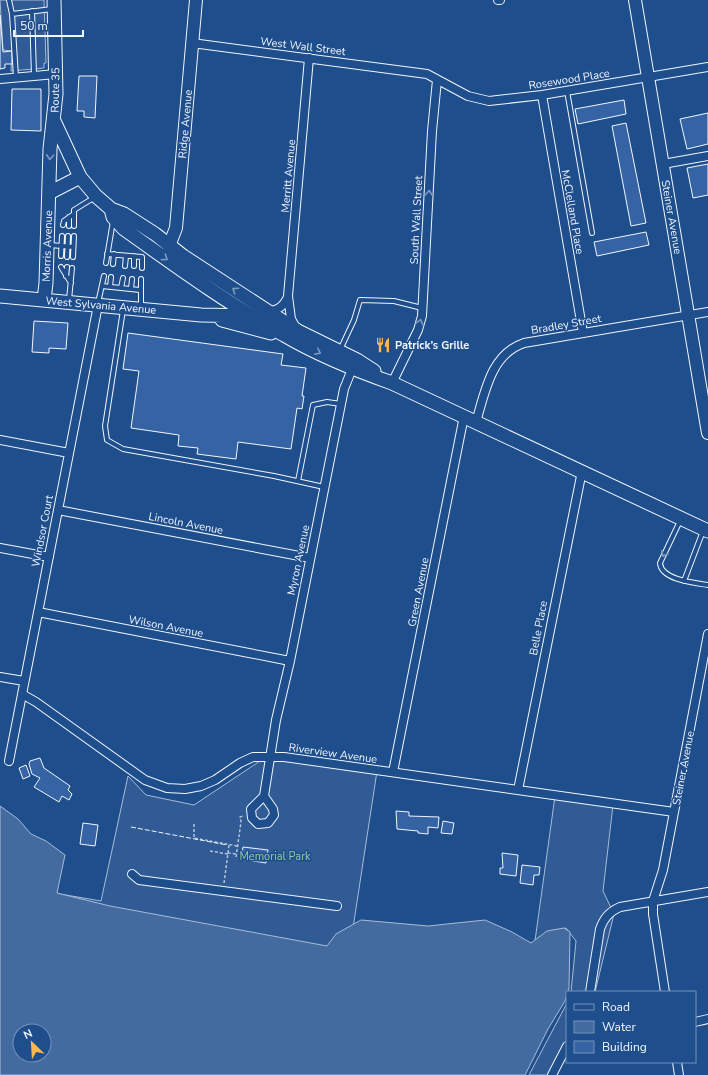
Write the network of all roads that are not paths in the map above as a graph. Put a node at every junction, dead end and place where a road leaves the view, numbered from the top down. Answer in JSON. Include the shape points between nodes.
{"nodes":[{"id":1,"x":9,"y":0,"type":"edge"},
{"id":2,"x":196,"y":0,"type":"edge"},
{"id":3,"x":635,"y":0,"type":"edge"},
{"id":4,"x":54,"y":4,"type":"edge"},
{"id":5,"x":32,"y":11,"type":"junction"},
{"id":6,"x":12,"y":14,"type":"junction"},
{"id":7,"x":192,"y":43,"type":"junction"},
{"id":8,"x":309,"y":58,"type":"junction"},
{"id":9,"x":708,"y":67,"type":"edge"},
{"id":10,"x":56,"y":74,"type":"junction"},
{"id":11,"x":34,"y":76,"type":"junction"},
{"id":12,"x":16,"y":77,"type":"junction"},
{"id":13,"x":648,"y":78,"type":"junction"},
{"id":14,"x":0,"y":79,"type":"edge"},
{"id":15,"x":437,"y":80,"type":"junction"},
{"id":16,"x":567,"y":91,"type":"junction"},
{"id":17,"x":542,"y":95,"type":"junction"},
{"id":18,"x":54,"y":121,"type":"junction"},
{"id":19,"x":708,"y":156,"type":"edge"},
{"id":20,"x":663,"y":164,"type":"junction"},
{"id":21,"x":80,"y":177,"type":"junction"},
{"id":22,"x":49,"y":193,"type":"junction"},
{"id":23,"x":96,"y":196,"type":"junction"},
{"id":24,"x":112,"y":213,"type":"junction"},
{"id":25,"x":74,"y":214,"type":"junction"},
{"id":26,"x":68,"y":218,"type":"junction"},
{"id":27,"x":63,"y":225,"type":"dead end"},
{"id":28,"x":69,"y":226,"type":"dead end"},
{"id":29,"x":74,"y":226,"type":"dead end"},
{"id":30,"x":592,"y":232,"type":"dead end"},
{"id":31,"x":62,"y":236,"type":"dead end"},
{"id":32,"x":68,"y":236,"type":"dead end"},
{"id":33,"x":74,"y":236,"type":"dead end"},
{"id":34,"x":48,"y":244,"type":"junction"},
{"id":35,"x":62,"y":246,"type":"junction"},
{"id":36,"x":68,"y":246,"type":"junction"},
{"id":37,"x":169,"y":246,"type":"junction"},
{"id":38,"x":73,"y":247,"type":"junction"},
{"id":39,"x":146,"y":252,"type":"junction"},
{"id":40,"x":107,"y":254,"type":"junction"},
{"id":41,"x":114,"y":254,"type":"junction"},
{"id":42,"x":61,"y":256,"type":"dead end"},
{"id":43,"x":126,"y":256,"type":"junction"},
{"id":44,"x":134,"y":256,"type":"junction"},
{"id":45,"x":67,"y":257,"type":"dead end"},
{"id":46,"x":73,"y":257,"type":"dead end"},
{"id":47,"x":106,"y":263,"type":"dead end"},
{"id":48,"x":113,"y":264,"type":"dead end"},
{"id":49,"x":125,"y":266,"type":"dead end"},
{"id":50,"x":134,"y":266,"type":"dead end"},
{"id":51,"x":61,"y":267,"type":"dead end"},
{"id":52,"x":67,"y":267,"type":"dead end"},
{"id":53,"x":72,"y":268,"type":"dead end"},
{"id":54,"x":142,"y":268,"type":"dead end"},
{"id":55,"x":66,"y":276,"type":"junction"},
{"id":56,"x":104,"y":276,"type":"dead end"},
{"id":57,"x":111,"y":277,"type":"dead end"},
{"id":58,"x":123,"y":278,"type":"dead end"},
{"id":59,"x":132,"y":279,"type":"dead end"},
{"id":60,"x":141,"y":279,"type":"dead end"},
{"id":61,"x":71,"y":283,"type":"junction"},
{"id":62,"x":102,"y":286,"type":"junction"},
{"id":63,"x":110,"y":287,"type":"junction"},
{"id":64,"x":121,"y":288,"type":"junction"},
{"id":65,"x":131,"y":289,"type":"junction"},
{"id":66,"x":140,"y":290,"type":"junction"},
{"id":67,"x":0,"y":296,"type":"edge"},
{"id":68,"x":288,"y":296,"type":"junction"},
{"id":69,"x":44,"y":300,"type":"junction"},
{"id":70,"x":68,"y":302,"type":"junction"},
{"id":71,"x":98,"y":305,"type":"junction"},
{"id":72,"x":124,"y":308,"type":"junction"},
{"id":73,"x":422,"y":308,"type":"junction"},
{"id":74,"x":141,"y":309,"type":"junction"},
{"id":75,"x":267,"y":312,"type":"junction"},
{"id":76,"x":708,"y":312,"type":"edge"},
{"id":77,"x":201,"y":315,"type":"junction"},
{"id":78,"x":688,"y":315,"type":"junction"},
{"id":79,"x":252,"y":316,"type":"junction"},
{"id":80,"x":298,"y":331,"type":"junction"},
{"id":81,"x":583,"y":333,"type":"junction"},
{"id":82,"x":285,"y":336,"type":"junction"},
{"id":83,"x":340,"y":351,"type":"junction"},
{"id":84,"x":352,"y":369,"type":"junction"},
{"id":85,"x":392,"y":383,"type":"junction"},
{"id":86,"x":704,"y":388,"type":"edge"},
{"id":87,"x":341,"y":404,"type":"junction"},
{"id":88,"x":464,"y":416,"type":"junction"},
{"id":89,"x":476,"y":422,"type":"junction"},
{"id":90,"x":708,"y":433,"type":"edge"},
{"id":91,"x":0,"y":440,"type":"edge"},
{"id":92,"x":69,"y":453,"type":"junction"},
{"id":93,"x":582,"y":472,"type":"junction"},
{"id":94,"x":298,"y":481,"type":"junction"},
{"id":95,"x":324,"y":487,"type":"junction"},
{"id":96,"x":58,"y":510,"type":"junction"},
{"id":97,"x":681,"y":518,"type":"junction"},
{"id":98,"x":706,"y":530,"type":"edge"},
{"id":99,"x":0,"y":548,"type":"edge"},
{"id":100,"x":49,"y":557,"type":"junction"},
{"id":101,"x":310,"y":558,"type":"junction"},
{"id":102,"x":684,"y":581,"type":"junction"},
{"id":103,"x":708,"y":585,"type":"edge"},
{"id":104,"x":38,"y":612,"type":"junction"},
{"id":105,"x":708,"y":634,"type":"edge"},
{"id":106,"x":290,"y":661,"type":"junction"},
{"id":107,"x":0,"y":677,"type":"edge"},
{"id":108,"x":24,"y":682,"type":"junction"},
{"id":109,"x":22,"y":694,"type":"junction"},
{"id":110,"x":270,"y":757,"type":"junction"},
{"id":111,"x":9,"y":761,"type":"dead end"},
{"id":112,"x":393,"y":772,"type":"junction"},
{"id":113,"x":518,"y":790,"type":"junction"},
{"id":114,"x":264,"y":796,"type":"junction"},
{"id":115,"x":674,"y":812,"type":"junction"},
{"id":116,"x":132,"y":874,"type":"dead end"},
{"id":117,"x":708,"y":892,"type":"edge"},
{"id":118,"x":653,"y":901,"type":"junction"},
{"id":119,"x":337,"y":906,"type":"dead end"},
{"id":120,"x":590,"y":991,"type":"edge"},
{"id":121,"x":665,"y":991,"type":"edge"},
{"id":122,"x":708,"y":1019,"type":"edge"},
{"id":123,"x":696,"y":1022,"type":"edge"},
{"id":124,"x":566,"y":1048,"type":"edge"},
{"id":125,"x":677,"y":1063,"type":"edge"},
{"id":126,"x":552,"y":1075,"type":"edge"},
{"id":127,"x":679,"y":1075,"type":"edge"}],
"edges":[{"from":1,"to":6,"type":"lane"},
{"from":2,"to":7,"type":"street","name":"Ridge Avenue"},
{"from":3,"to":13,"type":"street","name":"Steiner Avenue"},
{"from":4,"to":5,"type":"lane"},
{"from":4,"to":10,"type":"main road","name":"Route 35"},
{"from":5,"to":6,"type":"lane"},
{"from":5,"to":11,"type":"lane"},
{"from":6,"to":12,"type":"lane"},
{"from":7,"to":8,"type":"street","name":"West Wall Street"},
{"from":7,"to":37,"type":"street","name":"Ridge Avenue","via":[[176,228]]},
{"from":8,"to":15,"type":"street","name":"West Wall Street","via":[[427,74]]},
{"from":8,"to":68,"type":"street","name":"Merritt Avenue"},
{"from":9,"to":13,"type":"street","name":"Rosewood Place"},
{"from":10,"to":11,"type":"street"},
{"from":10,"to":18,"type":"main road","name":"Route 35"},
{"from":11,"to":12,"type":"street"},
{"from":12,"to":14,"type":"street"},
{"from":13,"to":16,"type":"street","name":"Rosewood Place"},
{"from":13,"to":20,"type":"street","name":"Steiner Avenue"},
{"from":15,"to":17,"type":"street","name":"Rosewood Place","via":[[478,100]]},
{"from":73,"to":15,"type":"street","name":"South Wall Street","one_way":true},
{"from":16,"to":17,"type":"street","name":"Rosewood Place"},
{"from":16,"to":30,"type":"lane"},
{"from":17,"to":81,"type":"street","name":"McClelland Place"},
{"from":18,"to":21,"type":"main road","name":"Route 35"},
{"from":18,"to":22,"type":"main road","name":"Morris Avenue","one_way":true,"via":[[50,149]]},
{"from":19,"to":20,"type":"street"},
{"from":20,"to":78,"type":"street","name":"Steiner Avenue"},
{"from":21,"to":22,"type":"main road"},
{"from":21,"to":23,"type":"main road","name":"Route 35"},
{"from":22,"to":34,"type":"main road","name":"Morris Avenue"},
{"from":23,"to":24,"type":"main road","name":"Route 35"},
{"from":23,"to":25,"type":"lane","via":[[74,210]]},
{"from":24,"to":37,"type":"main road","via":[[124,214]]},
{"from":24,"to":39,"type":"main road"},
{"from":24,"to":40,"type":"lane"},
{"from":25,"to":26,"type":"lane"},
{"from":25,"to":29,"type":"lane"},
{"from":26,"to":27,"type":"lane"},
{"from":26,"to":28,"type":"lane"},
{"from":31,"to":35,"type":"lane"},
{"from":32,"to":36,"type":"lane"},
{"from":33,"to":38,"type":"lane"},
{"from":34,"to":35,"type":"lane"},
{"from":34,"to":69,"type":"main road","name":"Morris Avenue"},
{"from":35,"to":36,"type":"lane"},
{"from":35,"to":42,"type":"lane"},
{"from":36,"to":38,"type":"lane"},
{"from":36,"to":45,"type":"lane"},
{"from":75,"to":37,"type":"main road","one_way":true},
{"from":38,"to":46,"type":"lane"},
{"from":39,"to":44,"type":"lane"},
{"from":39,"to":54,"type":"lane"},
{"from":39,"to":79,"type":"main road","one_way":true},
{"from":40,"to":41,"type":"lane"},
{"from":40,"to":47,"type":"lane"},
{"from":41,"to":43,"type":"lane"},
{"from":41,"to":48,"type":"lane"},
{"from":43,"to":44,"type":"lane"},
{"from":43,"to":49,"type":"lane"},
{"from":44,"to":50,"type":"lane"},
{"from":51,"to":55,"type":"lane"},
{"from":52,"to":55,"type":"lane"},
{"from":53,"to":61,"type":"lane"},
{"from":55,"to":61,"type":"lane"},
{"from":56,"to":62,"type":"lane"},
{"from":57,"to":63,"type":"lane"},
{"from":58,"to":64,"type":"lane"},
{"from":59,"to":65,"type":"lane"},
{"from":60,"to":66,"type":"lane"},
{"from":61,"to":70,"type":"lane"},
{"from":62,"to":63,"type":"lane"},
{"from":62,"to":71,"type":"lane"},
{"from":63,"to":64,"type":"lane"},
{"from":64,"to":65,"type":"lane"},
{"from":65,"to":66,"type":"lane"},
{"from":66,"to":74,"type":"lane"},
{"from":67,"to":69,"type":"main road","name":"West Sylvania Avenue"},
{"from":68,"to":75,"type":"street","via":[[280,309]]},
{"from":68,"to":80,"type":"street","name":"Merritt Avenue","via":[[291,319]]},
{"from":69,"to":70,"type":"main road","name":"West Sylvania Avenue"},
{"from":70,"to":71,"type":"main road","name":"West Sylvania Avenue"},
{"from":71,"to":72,"type":"main road","name":"West Sylvania Avenue"},
{"from":71,"to":92,"type":"street","name":"Windsor Court"},
{"from":72,"to":74,"type":"main road","name":"West Sylvania Avenue"},
{"from":72,"to":94,"type":"lane","via":[[105,426],[107,440],[123,449]]},
{"from":73,"to":83,"type":"lane","via":[[394,301],[360,300]]},
{"from":85,"to":73,"type":"street","name":"South Wall Street","one_way":true,"via":[[418,330]]},
{"from":74,"to":77,"type":"main road","name":"West Sylvania Avenue"},
{"from":75,"to":80,"type":"main road"},
{"from":76,"to":78,"type":"street","name":"Bradley Street"},
{"from":77,"to":79,"type":"main road","name":"West Sylvania Avenue"},
{"from":77,"to":82,"type":"main road","name":"West Sylvania Avenue"},
{"from":78,"to":81,"type":"street","name":"Bradley Street"},
{"from":78,"to":86,"type":"street","name":"Steiner Avenue"},
{"from":79,"to":80,"type":"main road","name":"West Sylvania Avenue"},
{"from":79,"to":82,"type":"main road"},
{"from":80,"to":83,"type":"main road"},
{"from":81,"to":89,"type":"street","name":"Bradley Street","via":[[524,343],[507,351],[491,376]]},
{"from":82,"to":84,"type":"main road","one_way":true},
{"from":83,"to":85,"type":"main road"},
{"from":84,"to":85,"type":"main road"},
{"from":84,"to":87,"type":"street","name":"Myron Avenue"},
{"from":85,"to":88,"type":"main road"},
{"from":86,"to":90,"type":"street","name":"Steiner Avenue"},
{"from":87,"to":94,"type":"lane","via":[[327,402],[312,405]]},
{"from":87,"to":95,"type":"street","name":"Myron Avenue"},
{"from":88,"to":89,"type":"main road"},
{"from":88,"to":112,"type":"street","name":"Green Avenue"},
{"from":89,"to":93,"type":"main road"},
{"from":91,"to":92,"type":"street"},
{"from":92,"to":96,"type":"street","name":"Windsor Court"},
{"from":93,"to":97,"type":"main road"},
{"from":93,"to":113,"type":"street","name":"Belle Place"},
{"from":94,"to":95,"type":"lane"},
{"from":95,"to":101,"type":"street","name":"Myron Avenue"},
{"from":96,"to":100,"type":"street","name":"Windsor Court"},
{"from":96,"to":101,"type":"street","name":"Lincoln Avenue"},
{"from":97,"to":98,"type":"main road"},
{"from":97,"to":102,"type":"lane","one_way":true,"via":[[660,563],[664,572]]},
{"from":98,"to":102,"type":"lane"},
{"from":99,"to":100,"type":"street"},
{"from":100,"to":104,"type":"street","name":"Windsor Court"},
{"from":101,"to":106,"type":"street","name":"Myron Avenue"},
{"from":102,"to":103,"type":"lane"},
{"from":104,"to":106,"type":"street","name":"Wilson Avenue"},
{"from":104,"to":108,"type":"street","name":"Windsor Court"},
{"from":105,"to":115,"type":"street","name":"Steiner Avenue"},
{"from":106,"to":110,"type":"street","name":"Myron Avenue"},
{"from":107,"to":108,"type":"street"},
{"from":108,"to":109,"type":"street","name":"Windsor Court"},
{"from":109,"to":110,"type":"street","name":"Riverview Avenue","via":[[145,780],[167,788],[185,789],[201,786],[253,757]]},
{"from":109,"to":111,"type":"street","name":"Windsor Court"},
{"from":110,"to":112,"type":"street","name":"Riverview Avenue"},
{"from":110,"to":114,"type":"street","name":"Myron Avenue"},
{"from":112,"to":113,"type":"street","name":"Riverview Avenue"},
{"from":113,"to":115,"type":"street","name":"Riverview Avenue"},
{"from":114,"to":114,"type":"street","via":[[250,813],[258,824],[268,823],[272,819],[273,809]]},
{"from":115,"to":118,"type":"street","name":"Steiner Avenue","via":[[660,882]]},
{"from":116,"to":119,"type":"street","via":[[140,880]]},
{"from":117,"to":118,"type":"street"},
{"from":118,"to":120,"type":"street","via":[[620,907],[605,918],[600,929]]},
{"from":118,"to":121,"type":"street"},
{"from":122,"to":123,"type":"street"},
{"from":124,"to":126,"type":"street"},
{"from":125,"to":127,"type":"street"}]}
